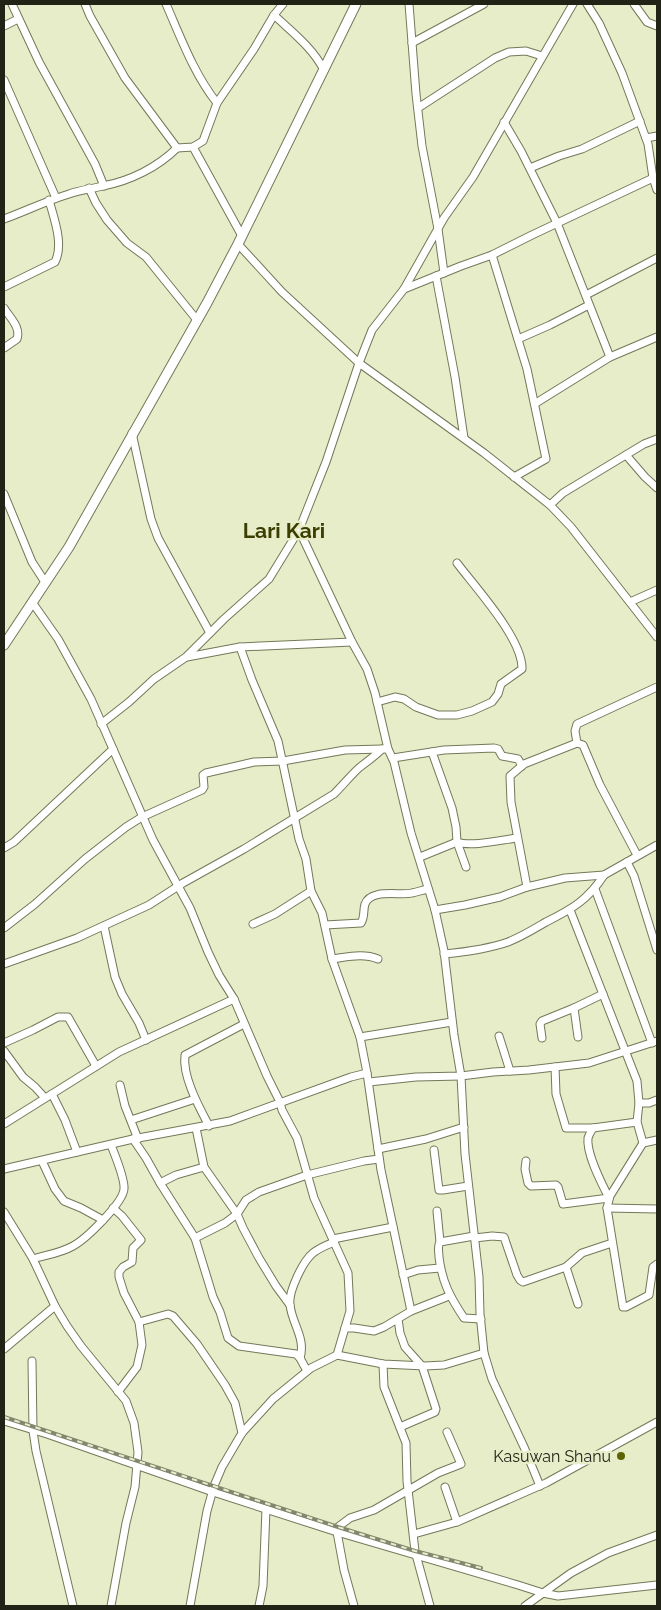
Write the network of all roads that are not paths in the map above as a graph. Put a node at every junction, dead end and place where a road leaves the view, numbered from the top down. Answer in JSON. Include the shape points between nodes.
{"nodes":[{"id":1,"x":12,"y":4,"type":"edge"},
{"id":2,"x":85,"y":4,"type":"edge"},
{"id":3,"x":166,"y":4,"type":"edge"},
{"id":4,"x":283,"y":4,"type":"edge"},
{"id":5,"x":356,"y":4,"type":"edge"},
{"id":6,"x":409,"y":4,"type":"edge"},
{"id":7,"x":484,"y":4,"type":"edge"},
{"id":8,"x":573,"y":4,"type":"edge"},
{"id":9,"x":587,"y":4,"type":"edge"},
{"id":10,"x":634,"y":4,"type":"edge"},
{"id":11,"x":274,"y":15,"type":"junction"},
{"id":12,"x":18,"y":19,"type":"junction"},
{"id":13,"x":4,"y":26,"type":"edge"},
{"id":14,"x":657,"y":26,"type":"edge"},
{"id":15,"x":412,"y":43,"type":"junction"},
{"id":16,"x":542,"y":56,"type":"junction"},
{"id":17,"x":324,"y":70,"type":"junction"},
{"id":18,"x":4,"y":80,"type":"edge"},
{"id":19,"x":217,"y":103,"type":"junction"},
{"id":20,"x":418,"y":108,"type":"junction"},
{"id":21,"x":504,"y":122,"type":"junction"},
{"id":22,"x":640,"y":122,"type":"junction"},
{"id":23,"x":657,"y":136,"type":"edge"},
{"id":24,"x":646,"y":138,"type":"junction"},
{"id":25,"x":193,"y":147,"type":"junction"},
{"id":26,"x":177,"y":148,"type":"junction"},
{"id":27,"x":530,"y":168,"type":"junction"},
{"id":28,"x":653,"y":178,"type":"junction"},
{"id":29,"x":104,"y":186,"type":"junction"},
{"id":30,"x":89,"y":188,"type":"junction"},
{"id":31,"x":657,"y":190,"type":"edge"},
{"id":32,"x":52,"y":199,"type":"junction"},
{"id":33,"x":4,"y":219,"type":"edge"},
{"id":34,"x":557,"y":222,"type":"junction"},
{"id":35,"x":438,"y":229,"type":"junction"},
{"id":36,"x":240,"y":240,"type":"junction"},
{"id":37,"x":492,"y":255,"type":"junction"},
{"id":38,"x":657,"y":258,"type":"edge"},
{"id":39,"x":440,"y":274,"type":"junction"},
{"id":40,"x":4,"y":287,"type":"edge"},
{"id":41,"x":404,"y":289,"type":"junction"},
{"id":42,"x":586,"y":295,"type":"junction"},
{"id":43,"x":589,"y":304,"type":"junction"},
{"id":44,"x":4,"y":308,"type":"edge"},
{"id":45,"x":197,"y":320,"type":"junction"},
{"id":46,"x":657,"y":337,"type":"edge"},
{"id":47,"x":518,"y":339,"type":"junction"},
{"id":48,"x":4,"y":348,"type":"edge"},
{"id":49,"x":610,"y":357,"type":"junction"},
{"id":50,"x":359,"y":363,"type":"junction"},
{"id":51,"x":536,"y":403,"type":"junction"},
{"id":52,"x":132,"y":434,"type":"junction"},
{"id":53,"x":464,"y":438,"type":"junction"},
{"id":54,"x":657,"y":439,"type":"edge"},
{"id":55,"x":626,"y":455,"type":"junction"},
{"id":56,"x":514,"y":477,"type":"junction"},
{"id":57,"x":657,"y":488,"type":"edge"},
{"id":58,"x":4,"y":494,"type":"edge"},
{"id":59,"x":550,"y":505,"type":"junction"},
{"id":60,"x":299,"y":530,"type":"junction"},
{"id":61,"x":457,"y":563,"type":"dead end"},
{"id":62,"x":46,"y":582,"type":"junction"},
{"id":63,"x":657,"y":590,"type":"edge"},
{"id":64,"x":32,"y":602,"type":"junction"},
{"id":65,"x":630,"y":602,"type":"junction"},
{"id":66,"x":656,"y":632,"type":"edge"},
{"id":67,"x":210,"y":633,"type":"junction"},
{"id":68,"x":352,"y":642,"type":"junction"},
{"id":69,"x":4,"y":645,"type":"edge"},
{"id":70,"x":240,"y":647,"type":"junction"},
{"id":71,"x":186,"y":657,"type":"junction"},
{"id":72,"x":657,"y":687,"type":"edge"},
{"id":73,"x":377,"y":702,"type":"junction"},
{"id":74,"x":101,"y":724,"type":"junction"},
{"id":75,"x":577,"y":743,"type":"junction"},
{"id":76,"x":113,"y":749,"type":"junction"},
{"id":77,"x":385,"y":749,"type":"junction"},
{"id":78,"x":432,"y":752,"type":"junction"},
{"id":79,"x":392,"y":758,"type":"junction"},
{"id":80,"x":283,"y":761,"type":"junction"},
{"id":81,"x":522,"y":766,"type":"junction"},
{"id":82,"x":142,"y":817,"type":"junction"},
{"id":83,"x":295,"y":818,"type":"junction"},
{"id":84,"x":518,"y":838,"type":"junction"},
{"id":85,"x":457,"y":842,"type":"junction"},
{"id":86,"x":657,"y":845,"type":"edge"},
{"id":87,"x":4,"y":848,"type":"edge"},
{"id":88,"x":638,"y":855,"type":"junction"},
{"id":89,"x":420,"y":857,"type":"junction"},
{"id":90,"x":627,"y":862,"type":"junction"},
{"id":91,"x":466,"y":867,"type":"dead end"},
{"id":92,"x":604,"y":875,"type":"junction"},
{"id":93,"x":178,"y":887,"type":"junction"},
{"id":94,"x":527,"y":887,"type":"junction"},
{"id":95,"x":428,"y":889,"type":"junction"},
{"id":96,"x":595,"y":889,"type":"junction"},
{"id":97,"x":311,"y":891,"type":"junction"},
{"id":98,"x":435,"y":910,"type":"junction"},
{"id":99,"x":570,"y":910,"type":"junction"},
{"id":100,"x":253,"y":924,"type":"dead end"},
{"id":101,"x":325,"y":925,"type":"junction"},
{"id":102,"x":104,"y":926,"type":"junction"},
{"id":103,"x":4,"y":928,"type":"edge"},
{"id":104,"x":657,"y":950,"type":"edge"},
{"id":105,"x":444,"y":954,"type":"junction"},
{"id":106,"x":332,"y":959,"type":"junction"},
{"id":107,"x":378,"y":959,"type":"dead end"},
{"id":108,"x":4,"y":964,"type":"edge"},
{"id":109,"x":602,"y":994,"type":"junction"},
{"id":110,"x":234,"y":999,"type":"junction"},
{"id":111,"x":574,"y":1008,"type":"junction"},
{"id":112,"x":452,"y":1022,"type":"junction"},
{"id":113,"x":244,"y":1024,"type":"junction"},
{"id":114,"x":499,"y":1036,"type":"dead end"},
{"id":115,"x":360,"y":1037,"type":"junction"},
{"id":116,"x":578,"y":1037,"type":"dead end"},
{"id":117,"x":542,"y":1038,"type":"dead end"},
{"id":118,"x":146,"y":1040,"type":"junction"},
{"id":119,"x":655,"y":1042,"type":"edge"},
{"id":120,"x":4,"y":1043,"type":"edge"},
{"id":121,"x":4,"y":1050,"type":"edge"},
{"id":122,"x":625,"y":1050,"type":"junction"},
{"id":123,"x":96,"y":1066,"type":"junction"},
{"id":124,"x":554,"y":1067,"type":"junction"},
{"id":125,"x":510,"y":1071,"type":"junction"},
{"id":126,"x":368,"y":1073,"type":"junction"},
{"id":127,"x":461,"y":1076,"type":"junction"},
{"id":128,"x":369,"y":1082,"type":"junction"},
{"id":129,"x":120,"y":1085,"type":"dead end"},
{"id":130,"x":48,"y":1096,"type":"junction"},
{"id":131,"x":194,"y":1099,"type":"junction"},
{"id":132,"x":657,"y":1100,"type":"edge"},
{"id":133,"x":280,"y":1102,"type":"junction"},
{"id":134,"x":639,"y":1103,"type":"junction"},
{"id":135,"x":131,"y":1120,"type":"junction"},
{"id":136,"x":637,"y":1122,"type":"junction"},
{"id":137,"x":4,"y":1124,"type":"edge"},
{"id":138,"x":209,"y":1126,"type":"junction"},
{"id":139,"x":464,"y":1127,"type":"junction"},
{"id":140,"x":196,"y":1128,"type":"junction"},
{"id":141,"x":593,"y":1128,"type":"junction"},
{"id":142,"x":135,"y":1139,"type":"junction"},
{"id":143,"x":657,"y":1140,"type":"edge"},
{"id":144,"x":642,"y":1143,"type":"junction"},
{"id":145,"x":112,"y":1145,"type":"junction"},
{"id":146,"x":378,"y":1149,"type":"junction"},
{"id":147,"x":434,"y":1150,"type":"dead end"},
{"id":148,"x":77,"y":1152,"type":"junction"},
{"id":149,"x":379,"y":1159,"type":"junction"},
{"id":150,"x":42,"y":1161,"type":"junction"},
{"id":151,"x":526,"y":1161,"type":"dead end"},
{"id":152,"x":204,"y":1167,"type":"junction"},
{"id":153,"x":4,"y":1169,"type":"edge"},
{"id":154,"x":307,"y":1175,"type":"junction"},
{"id":155,"x":160,"y":1183,"type":"junction"},
{"id":156,"x":468,"y":1186,"type":"junction"},
{"id":157,"x":609,"y":1198,"type":"junction"},
{"id":158,"x":114,"y":1208,"type":"junction"},
{"id":159,"x":607,"y":1208,"type":"junction"},
{"id":160,"x":657,"y":1209,"type":"edge"},
{"id":161,"x":437,"y":1211,"type":"dead end"},
{"id":162,"x":4,"y":1212,"type":"edge"},
{"id":163,"x":237,"y":1214,"type":"junction"},
{"id":164,"x":103,"y":1220,"type":"junction"},
{"id":165,"x":393,"y":1227,"type":"junction"},
{"id":166,"x":475,"y":1237,"type":"junction"},
{"id":167,"x":196,"y":1238,"type":"junction"},
{"id":168,"x":333,"y":1241,"type":"junction"},
{"id":169,"x":440,"y":1242,"type":"junction"},
{"id":170,"x":612,"y":1243,"type":"junction"},
{"id":171,"x":33,"y":1259,"type":"junction"},
{"id":172,"x":657,"y":1264,"type":"edge"},
{"id":173,"x":566,"y":1267,"type":"junction"},
{"id":174,"x":440,"y":1268,"type":"junction"},
{"id":175,"x":403,"y":1275,"type":"junction"},
{"id":176,"x":449,"y":1296,"type":"junction"},
{"id":177,"x":578,"y":1304,"type":"dead end"},
{"id":178,"x":290,"y":1305,"type":"junction"},
{"id":179,"x":55,"y":1306,"type":"junction"},
{"id":180,"x":411,"y":1311,"type":"junction"},
{"id":181,"x":398,"y":1319,"type":"junction"},
{"id":182,"x":481,"y":1319,"type":"junction"},
{"id":183,"x":139,"y":1322,"type":"junction"},
{"id":184,"x":345,"y":1328,"type":"junction"},
{"id":185,"x":4,"y":1349,"type":"edge"},
{"id":186,"x":484,"y":1353,"type":"junction"},
{"id":187,"x":337,"y":1355,"type":"junction"},
{"id":188,"x":300,"y":1358,"type":"junction"},
{"id":189,"x":32,"y":1361,"type":"dead end"},
{"id":190,"x":383,"y":1364,"type":"junction"},
{"id":191,"x":422,"y":1366,"type":"junction"},
{"id":192,"x":307,"y":1371,"type":"junction"},
{"id":193,"x":118,"y":1392,"type":"junction"},
{"id":194,"x":4,"y":1421,"type":"edge"},
{"id":195,"x":657,"y":1422,"type":"edge"},
{"id":196,"x":400,"y":1428,"type":"junction"},
{"id":197,"x":33,"y":1431,"type":"junction"},
{"id":198,"x":447,"y":1432,"type":"dead end"},
{"id":199,"x":242,"y":1433,"type":"junction"},
{"id":200,"x":137,"y":1465,"type":"junction"},
{"id":201,"x":540,"y":1486,"type":"junction"},
{"id":202,"x":444,"y":1487,"type":"dead end"},
{"id":203,"x":408,"y":1490,"type":"junction"},
{"id":204,"x":213,"y":1492,"type":"junction"},
{"id":205,"x":266,"y":1509,"type":"junction"},
{"id":206,"x":457,"y":1522,"type":"junction"},
{"id":207,"x":337,"y":1532,"type":"junction"},
{"id":208,"x":414,"y":1534,"type":"junction"},
{"id":209,"x":657,"y":1534,"type":"edge"},
{"id":210,"x":416,"y":1556,"type":"junction"},
{"id":211,"x":657,"y":1585,"type":"edge"},
{"id":212,"x":543,"y":1593,"type":"junction"},
{"id":213,"x":73,"y":1606,"type":"edge"},
{"id":214,"x":112,"y":1606,"type":"edge"},
{"id":215,"x":190,"y":1606,"type":"edge"},
{"id":216,"x":259,"y":1606,"type":"edge"},
{"id":217,"x":354,"y":1606,"type":"edge"},
{"id":218,"x":430,"y":1606,"type":"edge"},
{"id":219,"x":524,"y":1606,"type":"edge"}],
"edges":[{"from":1,"to":12,"type":"street"},
{"from":2,"to":26,"type":"street","via":[[125,78]]},
{"from":3,"to":19,"type":"street","via":[[206,89]]},
{"from":4,"to":11,"type":"street"},
{"from":5,"to":17,"type":"street"},
{"from":6,"to":15,"type":"street"},
{"from":7,"to":15,"type":"street"},
{"from":8,"to":16,"type":"street"},
{"from":9,"to":22,"type":"street","via":[[618,64]]},
{"from":10,"to":14,"type":"street","via":[[647,22]]},
{"from":11,"to":17,"type":"street","via":[[303,41]]},
{"from":11,"to":19,"type":"street"},
{"from":12,"to":13,"type":"street"},
{"from":12,"to":29,"type":"street"},
{"from":15,"to":20,"type":"street"},
{"from":16,"to":20,"type":"street","via":[[526,50],[495,58]]},
{"from":16,"to":21,"type":"street"},
{"from":17,"to":36,"type":"street"},
{"from":18,"to":32,"type":"street"},
{"from":19,"to":25,"type":"street","via":[[202,141]]},
{"from":20,"to":35,"type":"street"},
{"from":21,"to":27,"type":"street"},
{"from":21,"to":35,"type":"street"},
{"from":22,"to":24,"type":"street"},
{"from":22,"to":27,"type":"street","via":[[582,149]]},
{"from":23,"to":24,"type":"street"},
{"from":24,"to":28,"type":"street"},
{"from":25,"to":26,"type":"street"},
{"from":25,"to":36,"type":"street"},
{"from":26,"to":29,"type":"street","via":[[166,159],[133,177]]},
{"from":27,"to":34,"type":"street"},
{"from":28,"to":31,"type":"street"},
{"from":28,"to":34,"type":"street"},
{"from":29,"to":30,"type":"street"},
{"from":30,"to":32,"type":"street"},
{"from":30,"to":45,"type":"street","via":[[107,220],[146,257]]},
{"from":32,"to":33,"type":"street"},
{"from":32,"to":40,"type":"street","via":[[58,235],[55,262]]},
{"from":34,"to":37,"type":"street"},
{"from":34,"to":42,"type":"street"},
{"from":35,"to":39,"type":"street"},
{"from":35,"to":41,"type":"street"},
{"from":36,"to":45,"type":"street"},
{"from":36,"to":50,"type":"street","via":[[282,292]]},
{"from":37,"to":39,"type":"street"},
{"from":37,"to":47,"type":"street"},
{"from":38,"to":42,"type":"street"},
{"from":39,"to":41,"type":"street"},
{"from":39,"to":53,"type":"street"},
{"from":41,"to":50,"type":"street","via":[[372,330]]},
{"from":42,"to":43,"type":"street"},
{"from":43,"to":47,"type":"street"},
{"from":43,"to":49,"type":"street"},
{"from":44,"to":48,"type":"street","via":[[19,332],[17,339]]},
{"from":45,"to":52,"type":"street"},
{"from":46,"to":49,"type":"street"},
{"from":47,"to":51,"type":"street"},
{"from":49,"to":51,"type":"street"},
{"from":50,"to":53,"type":"street"},
{"from":50,"to":60,"type":"street"},
{"from":51,"to":56,"type":"street","via":[[546,459]]},
{"from":52,"to":62,"type":"street"},
{"from":52,"to":67,"type":"street","via":[[158,538]]},
{"from":53,"to":56,"type":"street"},
{"from":54,"to":55,"type":"street"},
{"from":55,"to":57,"type":"street"},
{"from":55,"to":59,"type":"street","via":[[563,493]]},
{"from":56,"to":59,"type":"street"},
{"from":58,"to":62,"type":"street","via":[[32,562]]},
{"from":59,"to":65,"type":"street"},
{"from":60,"to":67,"type":"street","via":[[268,578]]},
{"from":60,"to":68,"type":"street"},
{"from":61,"to":73,"type":"street","via":[[501,620],[512,638],[522,669],[501,684],[492,702],[457,715],[438,715],[404,699]]},
{"from":62,"to":64,"type":"street"},
{"from":63,"to":65,"type":"street"},
{"from":64,"to":69,"type":"street"},
{"from":64,"to":74,"type":"street","via":[[58,639]]},
{"from":65,"to":66,"type":"street"},
{"from":67,"to":71,"type":"street"},
{"from":68,"to":70,"type":"street"},
{"from":68,"to":73,"type":"street","via":[[367,669]]},
{"from":70,"to":71,"type":"street"},
{"from":70,"to":80,"type":"street","via":[[269,716]]},
{"from":71,"to":74,"type":"street","via":[[154,679]]},
{"from":72,"to":75,"type":"street","via":[[577,724]]},
{"from":73,"to":77,"type":"street"},
{"from":74,"to":76,"type":"street"},
{"from":75,"to":81,"type":"street"},
{"from":75,"to":88,"type":"street","via":[[583,745],[600,785]]},
{"from":76,"to":82,"type":"street"},
{"from":76,"to":87,"type":"street"},
{"from":77,"to":79,"type":"street"},
{"from":77,"to":80,"type":"street","via":[[345,750]]},
{"from":77,"to":83,"type":"street","via":[[358,768],[334,794]]},
{"from":78,"to":79,"type":"street"},
{"from":78,"to":81,"type":"street","via":[[494,748],[502,756],[518,759]]},
{"from":78,"to":85,"type":"street","via":[[452,808]]},
{"from":79,"to":89,"type":"street"},
{"from":80,"to":82,"type":"street","via":[[254,762],[206,773],[202,790]]},
{"from":80,"to":83,"type":"street"},
{"from":81,"to":84,"type":"street","via":[[510,776]]},
{"from":82,"to":93,"type":"street"},
{"from":82,"to":103,"type":"street","via":[[85,859]]},
{"from":83,"to":93,"type":"street"},
{"from":83,"to":97,"type":"street"},
{"from":84,"to":85,"type":"street","via":[[474,844]]},
{"from":84,"to":94,"type":"street"},
{"from":85,"to":89,"type":"street"},
{"from":85,"to":91,"type":"street"},
{"from":86,"to":88,"type":"street"},
{"from":88,"to":90,"type":"street"},
{"from":89,"to":95,"type":"street"},
{"from":90,"to":92,"type":"street"},
{"from":90,"to":104,"type":"street"},
{"from":92,"to":94,"type":"street","via":[[565,878]]},
{"from":92,"to":96,"type":"street"},
{"from":93,"to":102,"type":"street"},
{"from":93,"to":110,"type":"street","via":[[219,975]]},
{"from":94,"to":98,"type":"street","via":[[474,903]]},
{"from":95,"to":98,"type":"street"},
{"from":95,"to":101,"type":"street","via":[[412,894],[370,897],[361,923]]},
{"from":96,"to":99,"type":"street"},
{"from":96,"to":119,"type":"street"},
{"from":97,"to":100,"type":"street"},
{"from":97,"to":101,"type":"street"},
{"from":98,"to":105,"type":"street"},
{"from":99,"to":105,"type":"street","via":[[508,942]]},
{"from":99,"to":109,"type":"street"},
{"from":101,"to":106,"type":"street"},
{"from":102,"to":108,"type":"street"},
{"from":102,"to":118,"type":"street","via":[[115,977]]},
{"from":105,"to":112,"type":"street"},
{"from":106,"to":107,"type":"street","via":[[358,955]]},
{"from":106,"to":115,"type":"street"},
{"from":109,"to":111,"type":"street"},
{"from":109,"to":122,"type":"street"},
{"from":110,"to":113,"type":"street"},
{"from":110,"to":118,"type":"street"},
{"from":111,"to":116,"type":"street"},
{"from":111,"to":117,"type":"street","via":[[542,1020]]},
{"from":112,"to":115,"type":"street"},
{"from":112,"to":127,"type":"street"},
{"from":113,"to":131,"type":"street","via":[[184,1055]]},
{"from":113,"to":133,"type":"street"},
{"from":114,"to":125,"type":"street"},
{"from":115,"to":126,"type":"street"},
{"from":118,"to":123,"type":"street"},
{"from":119,"to":122,"type":"street"},
{"from":120,"to":123,"type":"street","via":[[58,1017],[68,1017]]},
{"from":121,"to":130,"type":"street","via":[[23,1077]]},
{"from":122,"to":124,"type":"street","via":[[589,1062]]},
{"from":122,"to":134,"type":"street","via":[[637,1081]]},
{"from":123,"to":130,"type":"street"},
{"from":124,"to":125,"type":"street"},
{"from":124,"to":141,"type":"street","via":[[564,1127]]},
{"from":125,"to":127,"type":"street"},
{"from":126,"to":128,"type":"street"},
{"from":126,"to":133,"type":"street"},
{"from":127,"to":128,"type":"street"},
{"from":127,"to":139,"type":"street"},
{"from":128,"to":146,"type":"street"},
{"from":129,"to":135,"type":"street"},
{"from":130,"to":137,"type":"street"},
{"from":130,"to":148,"type":"street","via":[[65,1120]]},
{"from":131,"to":135,"type":"street"},
{"from":131,"to":138,"type":"street"},
{"from":132,"to":134,"type":"street"},
{"from":133,"to":138,"type":"street"},
{"from":133,"to":154,"type":"street","via":[[297,1138]]},
{"from":134,"to":136,"type":"street"},
{"from":135,"to":142,"type":"street"},
{"from":136,"to":141,"type":"street"},
{"from":136,"to":144,"type":"street"},
{"from":138,"to":140,"type":"street"},
{"from":139,"to":146,"type":"street"},
{"from":139,"to":156,"type":"street"},
{"from":140,"to":142,"type":"street"},
{"from":140,"to":152,"type":"street"},
{"from":141,"to":157,"type":"street","via":[[588,1136],[588,1145],[596,1172]]},
{"from":142,"to":145,"type":"street"},
{"from":142,"to":155,"type":"street"},
{"from":143,"to":144,"type":"street"},
{"from":144,"to":157,"type":"street"},
{"from":145,"to":148,"type":"street"},
{"from":145,"to":158,"type":"street","via":[[124,1190]]},
{"from":146,"to":149,"type":"street"},
{"from":147,"to":156,"type":"street","via":[[439,1190]]},
{"from":148,"to":150,"type":"street"},
{"from":149,"to":154,"type":"street"},
{"from":149,"to":165,"type":"street"},
{"from":150,"to":153,"type":"street"},
{"from":150,"to":164,"type":"street","via":[[64,1201]]},
{"from":151,"to":157,"type":"street","via":[[528,1183],[531,1186],[556,1185],[563,1204]]},
{"from":152,"to":155,"type":"street","via":[[176,1174]]},
{"from":152,"to":163,"type":"street"},
{"from":154,"to":163,"type":"street","via":[[259,1192],[246,1200]]},
{"from":154,"to":168,"type":"street"},
{"from":155,"to":167,"type":"street"},
{"from":156,"to":166,"type":"street"},
{"from":157,"to":159,"type":"street"},
{"from":158,"to":164,"type":"street"},
{"from":158,"to":183,"type":"street","via":[[141,1240],[133,1248],[132,1262],[119,1272],[124,1293]]},
{"from":159,"to":160,"type":"street"},
{"from":159,"to":170,"type":"street"},
{"from":161,"to":169,"type":"street"},
{"from":162,"to":171,"type":"street"},
{"from":163,"to":167,"type":"street"},
{"from":163,"to":178,"type":"street","via":[[259,1258]]},
{"from":164,"to":171,"type":"street","via":[[73,1246]]},
{"from":165,"to":168,"type":"street"},
{"from":165,"to":175,"type":"street"},
{"from":166,"to":169,"type":"street"},
{"from":166,"to":173,"type":"street","via":[[504,1237],[517,1275],[523,1282]]},
{"from":166,"to":182,"type":"street"},
{"from":167,"to":188,"type":"street","via":[[228,1338],[239,1346],[296,1354]]},
{"from":168,"to":178,"type":"street","via":[[311,1254],[295,1280]]},
{"from":168,"to":184,"type":"street","via":[[348,1273],[350,1311]]},
{"from":169,"to":174,"type":"street"},
{"from":170,"to":172,"type":"street","via":[[624,1307],[649,1294],[653,1267]]},
{"from":170,"to":173,"type":"street","via":[[582,1253]]},
{"from":171,"to":179,"type":"street"},
{"from":173,"to":177,"type":"street"},
{"from":174,"to":175,"type":"street"},
{"from":174,"to":176,"type":"street"},
{"from":175,"to":180,"type":"street"},
{"from":176,"to":180,"type":"street"},
{"from":176,"to":182,"type":"street","via":[[464,1318]]},
{"from":178,"to":188,"type":"street","via":[[303,1349]]},
{"from":179,"to":185,"type":"street"},
{"from":179,"to":193,"type":"street","via":[[81,1346]]},
{"from":180,"to":181,"type":"street"},
{"from":181,"to":184,"type":"street","via":[[374,1331]]},
{"from":181,"to":191,"type":"street","via":[[405,1347]]},
{"from":182,"to":186,"type":"street"},
{"from":183,"to":193,"type":"street","via":[[142,1345],[138,1367]]},
{"from":183,"to":199,"type":"street","via":[[168,1314],[173,1316],[225,1385],[235,1403]]},
{"from":184,"to":187,"type":"street"},
{"from":186,"to":191,"type":"street","via":[[444,1365]]},
{"from":186,"to":201,"type":"street","via":[[492,1379]]},
{"from":187,"to":190,"type":"street"},
{"from":187,"to":192,"type":"street"},
{"from":188,"to":192,"type":"street"},
{"from":189,"to":197,"type":"street"},
{"from":190,"to":191,"type":"street"},
{"from":190,"to":196,"type":"street","via":[[384,1386]]},
{"from":191,"to":196,"type":"street","via":[[436,1412]]},
{"from":192,"to":199,"type":"street","via":[[273,1399]]},
{"from":193,"to":200,"type":"street","via":[[126,1401],[134,1423]]},
{"from":194,"to":197,"type":"street"},
{"from":195,"to":201,"type":"street"},
{"from":196,"to":203,"type":"street","via":[[406,1443]]},
{"from":197,"to":200,"type":"street"},
{"from":197,"to":213,"type":"street"},
{"from":198,"to":203,"type":"street","via":[[461,1464]]},
{"from":199,"to":204,"type":"street","via":[[222,1467]]},
{"from":200,"to":204,"type":"street"},
{"from":200,"to":214,"type":"street"},
{"from":201,"to":206,"type":"street"},
{"from":202,"to":206,"type":"street"},
{"from":203,"to":207,"type":"street","via":[[374,1510],[350,1518],[338,1527]]},
{"from":203,"to":208,"type":"street"},
{"from":204,"to":205,"type":"street"},
{"from":204,"to":215,"type":"street","via":[[206,1510]]},
{"from":205,"to":207,"type":"street"},
{"from":205,"to":216,"type":"street"},
{"from":206,"to":208,"type":"street"},
{"from":207,"to":210,"type":"street"},
{"from":207,"to":217,"type":"street"},
{"from":208,"to":210,"type":"street"},
{"from":209,"to":212,"type":"street","via":[[571,1573]]},
{"from":210,"to":212,"type":"street"},
{"from":210,"to":218,"type":"street"},
{"from":211,"to":212,"type":"street","via":[[558,1596]]},
{"from":212,"to":219,"type":"street"}]}
